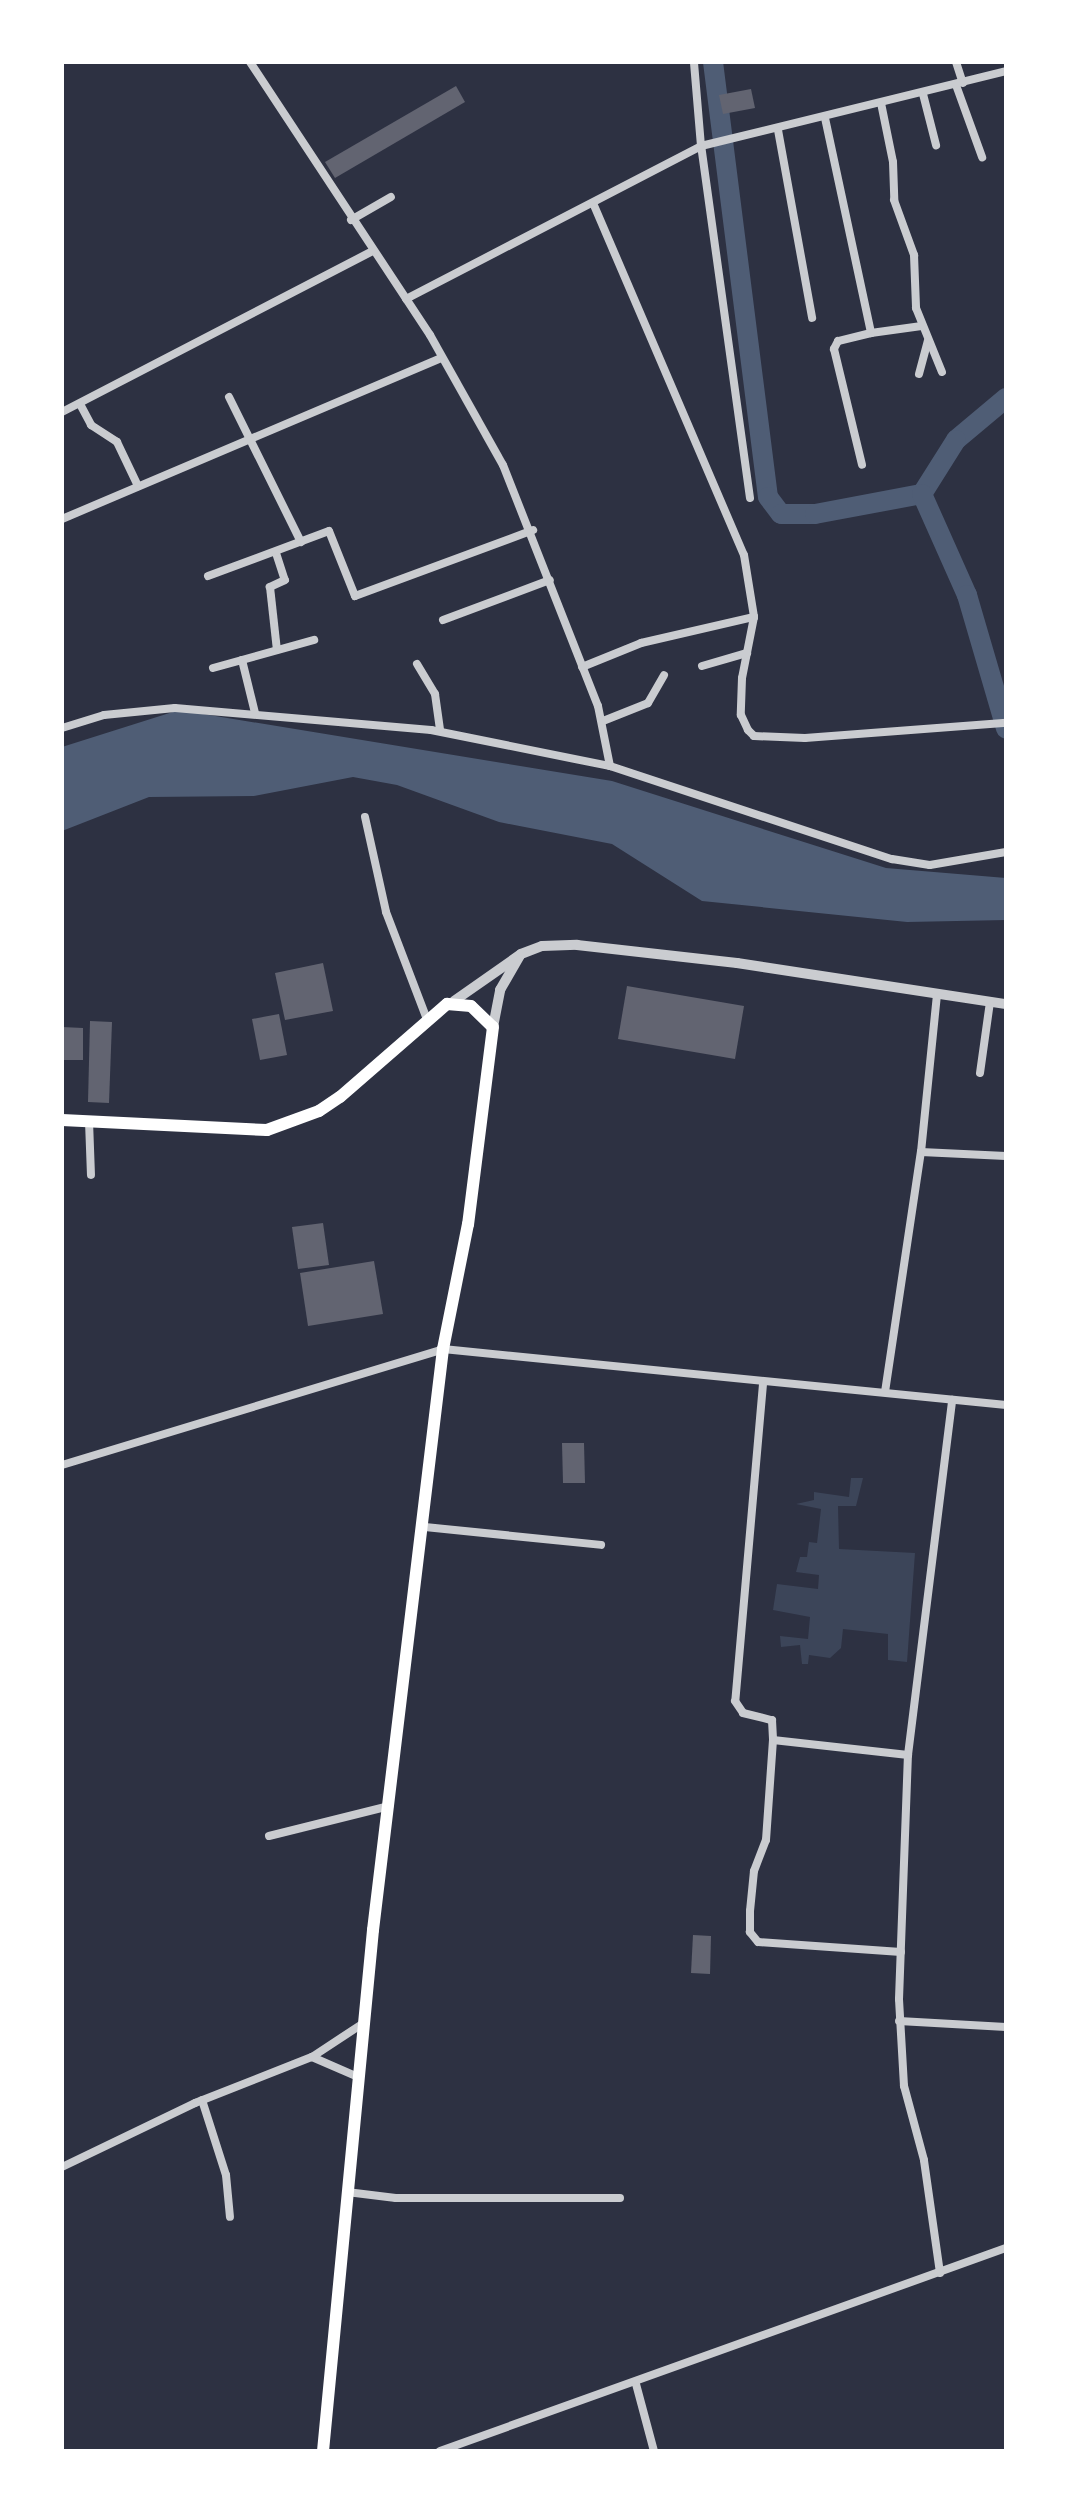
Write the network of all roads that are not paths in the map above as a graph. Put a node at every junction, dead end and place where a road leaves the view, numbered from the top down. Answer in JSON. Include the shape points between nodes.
{"nodes":[{"id":1,"x":250,"y":62,"type":"edge"},
{"id":2,"x":694,"y":62,"type":"edge"},
{"id":3,"x":956,"y":62,"type":"edge"},
{"id":4,"x":1006,"y":71,"type":"edge"},
{"id":5,"x":960,"y":84,"type":"junction"},
{"id":6,"x":923,"y":94,"type":"junction"},
{"id":7,"x":881,"y":103,"type":"junction"},
{"id":8,"x":825,"y":118,"type":"junction"},
{"id":9,"x":778,"y":130,"type":"junction"},
{"id":10,"x":704,"y":145,"type":"junction"},
{"id":11,"x":936,"y":145,"type":"dead end"},
{"id":12,"x":982,"y":157,"type":"dead end"},
{"id":13,"x":391,"y":197,"type":"dead end"},
{"id":14,"x":593,"y":203,"type":"junction"},
{"id":15,"x":351,"y":220,"type":"junction"},
{"id":16,"x":371,"y":252,"type":"junction"},
{"id":17,"x":406,"y":299,"type":"junction"},
{"id":18,"x":812,"y":318,"type":"dead end"},
{"id":19,"x":922,"y":326,"type":"junction"},
{"id":20,"x":871,"y":333,"type":"junction"},
{"id":21,"x":928,"y":340,"type":"junction"},
{"id":22,"x":441,"y":358,"type":"junction"},
{"id":23,"x":942,"y":372,"type":"dead end"},
{"id":24,"x":919,"y":374,"type":"dead end"},
{"id":25,"x":229,"y":397,"type":"dead end"},
{"id":26,"x":80,"y":404,"type":"junction"},
{"id":27,"x":62,"y":412,"type":"edge"},
{"id":28,"x":250,"y":436,"type":"junction"},
{"id":29,"x":862,"y":465,"type":"dead end"},
{"id":30,"x":138,"y":486,"type":"junction"},
{"id":31,"x":750,"y":498,"type":"dead end"},
{"id":32,"x":62,"y":519,"type":"edge"},
{"id":33,"x":533,"y":530,"type":"junction"},
{"id":34,"x":301,"y":542,"type":"junction"},
{"id":35,"x":276,"y":553,"type":"junction"},
{"id":36,"x":208,"y":576,"type":"dead end"},
{"id":37,"x":550,"y":580,"type":"junction"},
{"id":38,"x":754,"y":617,"type":"junction"},
{"id":39,"x":443,"y":620,"type":"dead end"},
{"id":40,"x":314,"y":640,"type":"dead end"},
{"id":41,"x":277,"y":650,"type":"junction"},
{"id":42,"x":747,"y":653,"type":"junction"},
{"id":43,"x":242,"y":660,"type":"junction"},
{"id":44,"x":417,"y":664,"type":"dead end"},
{"id":45,"x":702,"y":666,"type":"dead end"},
{"id":46,"x":582,"y":667,"type":"junction"},
{"id":47,"x":213,"y":668,"type":"dead end"},
{"id":48,"x":664,"y":675,"type":"dead end"},
{"id":49,"x":255,"y":713,"type":"junction"},
{"id":50,"x":603,"y":721,"type":"junction"},
{"id":51,"x":1006,"y":723,"type":"edge"},
{"id":52,"x":62,"y":728,"type":"edge"},
{"id":53,"x":440,"y":731,"type":"junction"},
{"id":54,"x":610,"y":766,"type":"junction"},
{"id":55,"x":365,"y":817,"type":"dead end"},
{"id":56,"x":1006,"y":852,"type":"edge"},
{"id":57,"x":521,"y":954,"type":"junction"},
{"id":58,"x":937,"y":995,"type":"junction"},
{"id":59,"x":454,"y":1001,"type":"junction"},
{"id":60,"x":990,"y":1002,"type":"junction"},
{"id":61,"x":1006,"y":1004,"type":"edge"},
{"id":62,"x":428,"y":1023,"type":"junction"},
{"id":63,"x":493,"y":1027,"type":"junction"},
{"id":64,"x":980,"y":1073,"type":"dead end"},
{"id":65,"x":62,"y":1120,"type":"edge"},
{"id":66,"x":89,"y":1121,"type":"junction"},
{"id":67,"x":921,"y":1152,"type":"junction"},
{"id":68,"x":1006,"y":1156,"type":"edge"},
{"id":69,"x":91,"y":1175,"type":"dead end"},
{"id":70,"x":443,"y":1349,"type":"junction"},
{"id":71,"x":763,"y":1384,"type":"junction"},
{"id":72,"x":885,"y":1392,"type":"junction"},
{"id":73,"x":952,"y":1400,"type":"junction"},
{"id":74,"x":1006,"y":1405,"type":"edge"},
{"id":75,"x":62,"y":1465,"type":"edge"},
{"id":76,"x":425,"y":1527,"type":"junction"},
{"id":77,"x":601,"y":1545,"type":"dead end"},
{"id":78,"x":773,"y":1740,"type":"junction"},
{"id":79,"x":908,"y":1755,"type":"junction"},
{"id":80,"x":389,"y":1806,"type":"junction"},
{"id":81,"x":269,"y":1836,"type":"dead end"},
{"id":82,"x":901,"y":1952,"type":"junction"},
{"id":83,"x":899,"y":2021,"type":"junction"},
{"id":84,"x":362,"y":2024,"type":"junction"},
{"id":85,"x":1006,"y":2027,"type":"edge"},
{"id":86,"x":312,"y":2057,"type":"junction"},
{"id":87,"x":356,"y":2076,"type":"junction"},
{"id":88,"x":202,"y":2100,"type":"junction"},
{"id":89,"x":62,"y":2167,"type":"edge"},
{"id":90,"x":347,"y":2192,"type":"junction"},
{"id":91,"x":620,"y":2198,"type":"dead end"},
{"id":92,"x":230,"y":2217,"type":"dead end"},
{"id":93,"x":1006,"y":2248,"type":"edge"},
{"id":94,"x":940,"y":2273,"type":"junction"},
{"id":95,"x":636,"y":2384,"type":"junction"},
{"id":96,"x":323,"y":2451,"type":"edge"},
{"id":97,"x":440,"y":2451,"type":"edge"},
{"id":98,"x":654,"y":2451,"type":"edge"}],
"edges":[{"from":1,"to":15,"type":"street"},
{"from":2,"to":10,"type":"street"},
{"from":3,"to":5,"type":"street"},
{"from":4,"to":5,"type":"street"},
{"from":5,"to":6,"type":"street"},
{"from":5,"to":12,"type":"street"},
{"from":6,"to":7,"type":"street"},
{"from":6,"to":11,"type":"street"},
{"from":7,"to":8,"type":"street"},
{"from":7,"to":19,"type":"street","via":[[893,162],[894,200],[914,255],[913,287]]},
{"from":8,"to":9,"type":"street"},
{"from":8,"to":20,"type":"street"},
{"from":9,"to":10,"type":"street"},
{"from":9,"to":18,"type":"street"},
{"from":10,"to":14,"type":"street"},
{"from":10,"to":31,"type":"street"},
{"from":13,"to":15,"type":"street"},
{"from":14,"to":17,"type":"street"},
{"from":14,"to":38,"type":"street","via":[[744,555]]},
{"from":15,"to":16,"type":"street"},
{"from":16,"to":17,"type":"street"},
{"from":16,"to":26,"type":"street"},
{"from":17,"to":22,"type":"street"},
{"from":19,"to":20,"type":"street"},
{"from":19,"to":21,"type":"street"},
{"from":20,"to":29,"type":"street","via":[[838,341],[834,349]]},
{"from":21,"to":23,"type":"street"},
{"from":21,"to":24,"type":"street"},
{"from":22,"to":28,"type":"street"},
{"from":22,"to":33,"type":"street","via":[[503,465]]},
{"from":25,"to":28,"type":"street"},
{"from":26,"to":27,"type":"street"},
{"from":26,"to":30,"type":"street","via":[[91,425],[117,442]]},
{"from":28,"to":30,"type":"street"},
{"from":28,"to":34,"type":"street"},
{"from":30,"to":32,"type":"street"},
{"from":33,"to":34,"type":"street","via":[[355,596],[331,532]]},
{"from":33,"to":37,"type":"street"},
{"from":34,"to":35,"type":"street"},
{"from":35,"to":36,"type":"street"},
{"from":35,"to":41,"type":"street","via":[[285,579],[270,587]]},
{"from":37,"to":39,"type":"street"},
{"from":37,"to":46,"type":"street"},
{"from":38,"to":42,"type":"street"},
{"from":38,"to":46,"type":"street","via":[[641,643]]},
{"from":40,"to":41,"type":"street"},
{"from":41,"to":43,"type":"street"},
{"from":42,"to":45,"type":"street"},
{"from":42,"to":51,"type":"street","via":[[741,715],[754,736],[805,738]]},
{"from":43,"to":47,"type":"street"},
{"from":43,"to":49,"type":"street"},
{"from":44,"to":53,"type":"street","via":[[435,694]]},
{"from":46,"to":50,"type":"street"},
{"from":48,"to":50,"type":"street","via":[[648,703]]},
{"from":49,"to":52,"type":"street","via":[[134,710]]},
{"from":49,"to":53,"type":"street"},
{"from":50,"to":54,"type":"street"},
{"from":53,"to":54,"type":"street"},
{"from":54,"to":56,"type":"street","via":[[892,859],[930,865]]},
{"from":55,"to":62,"type":"street","via":[[386,912]]},
{"from":57,"to":58,"type":"street","via":[[542,946],[590,947],[737,963]]},
{"from":57,"to":59,"type":"street"},
{"from":57,"to":63,"type":"street","via":[[500,990]]},
{"from":58,"to":60,"type":"street"},
{"from":58,"to":67,"type":"street"},
{"from":59,"to":62,"type":"main road"},
{"from":59,"to":63,"type":"main road","via":[[481,1011]]},
{"from":60,"to":61,"type":"street"},
{"from":60,"to":64,"type":"street"},
{"from":62,"to":66,"type":"main road","via":[[340,1097],[290,1124],[248,1132]]},
{"from":63,"to":70,"type":"main road","via":[[468,1224]]},
{"from":65,"to":66,"type":"main road"},
{"from":66,"to":69,"type":"street"},
{"from":67,"to":68,"type":"street"},
{"from":67,"to":72,"type":"street"},
{"from":70,"to":71,"type":"street"},
{"from":70,"to":75,"type":"street"},
{"from":70,"to":76,"type":"main road"},
{"from":71,"to":72,"type":"street"},
{"from":71,"to":78,"type":"street","via":[[735,1701],[743,1713],[772,1720]]},
{"from":72,"to":73,"type":"street"},
{"from":73,"to":74,"type":"street"},
{"from":73,"to":79,"type":"street"},
{"from":76,"to":77,"type":"street"},
{"from":76,"to":80,"type":"main road"},
{"from":78,"to":79,"type":"street"},
{"from":78,"to":82,"type":"street","via":[[766,1840],[752,1880],[752,1936],[762,1943]]},
{"from":79,"to":82,"type":"street"},
{"from":80,"to":81,"type":"street"},
{"from":80,"to":84,"type":"main road"},
{"from":82,"to":83,"type":"street"},
{"from":83,"to":85,"type":"street"},
{"from":83,"to":94,"type":"street","via":[[904,2086],[924,2160]]},
{"from":84,"to":86,"type":"street"},
{"from":84,"to":87,"type":"main road"},
{"from":86,"to":87,"type":"street"},
{"from":86,"to":88,"type":"street"},
{"from":87,"to":90,"type":"main road"},
{"from":88,"to":89,"type":"street"},
{"from":88,"to":92,"type":"street","via":[[226,2175]]},
{"from":90,"to":91,"type":"street","via":[[396,2198]]},
{"from":90,"to":96,"type":"main road"},
{"from":93,"to":94,"type":"street"},
{"from":94,"to":95,"type":"street"},
{"from":95,"to":97,"type":"street"},
{"from":95,"to":98,"type":"street"}]}
